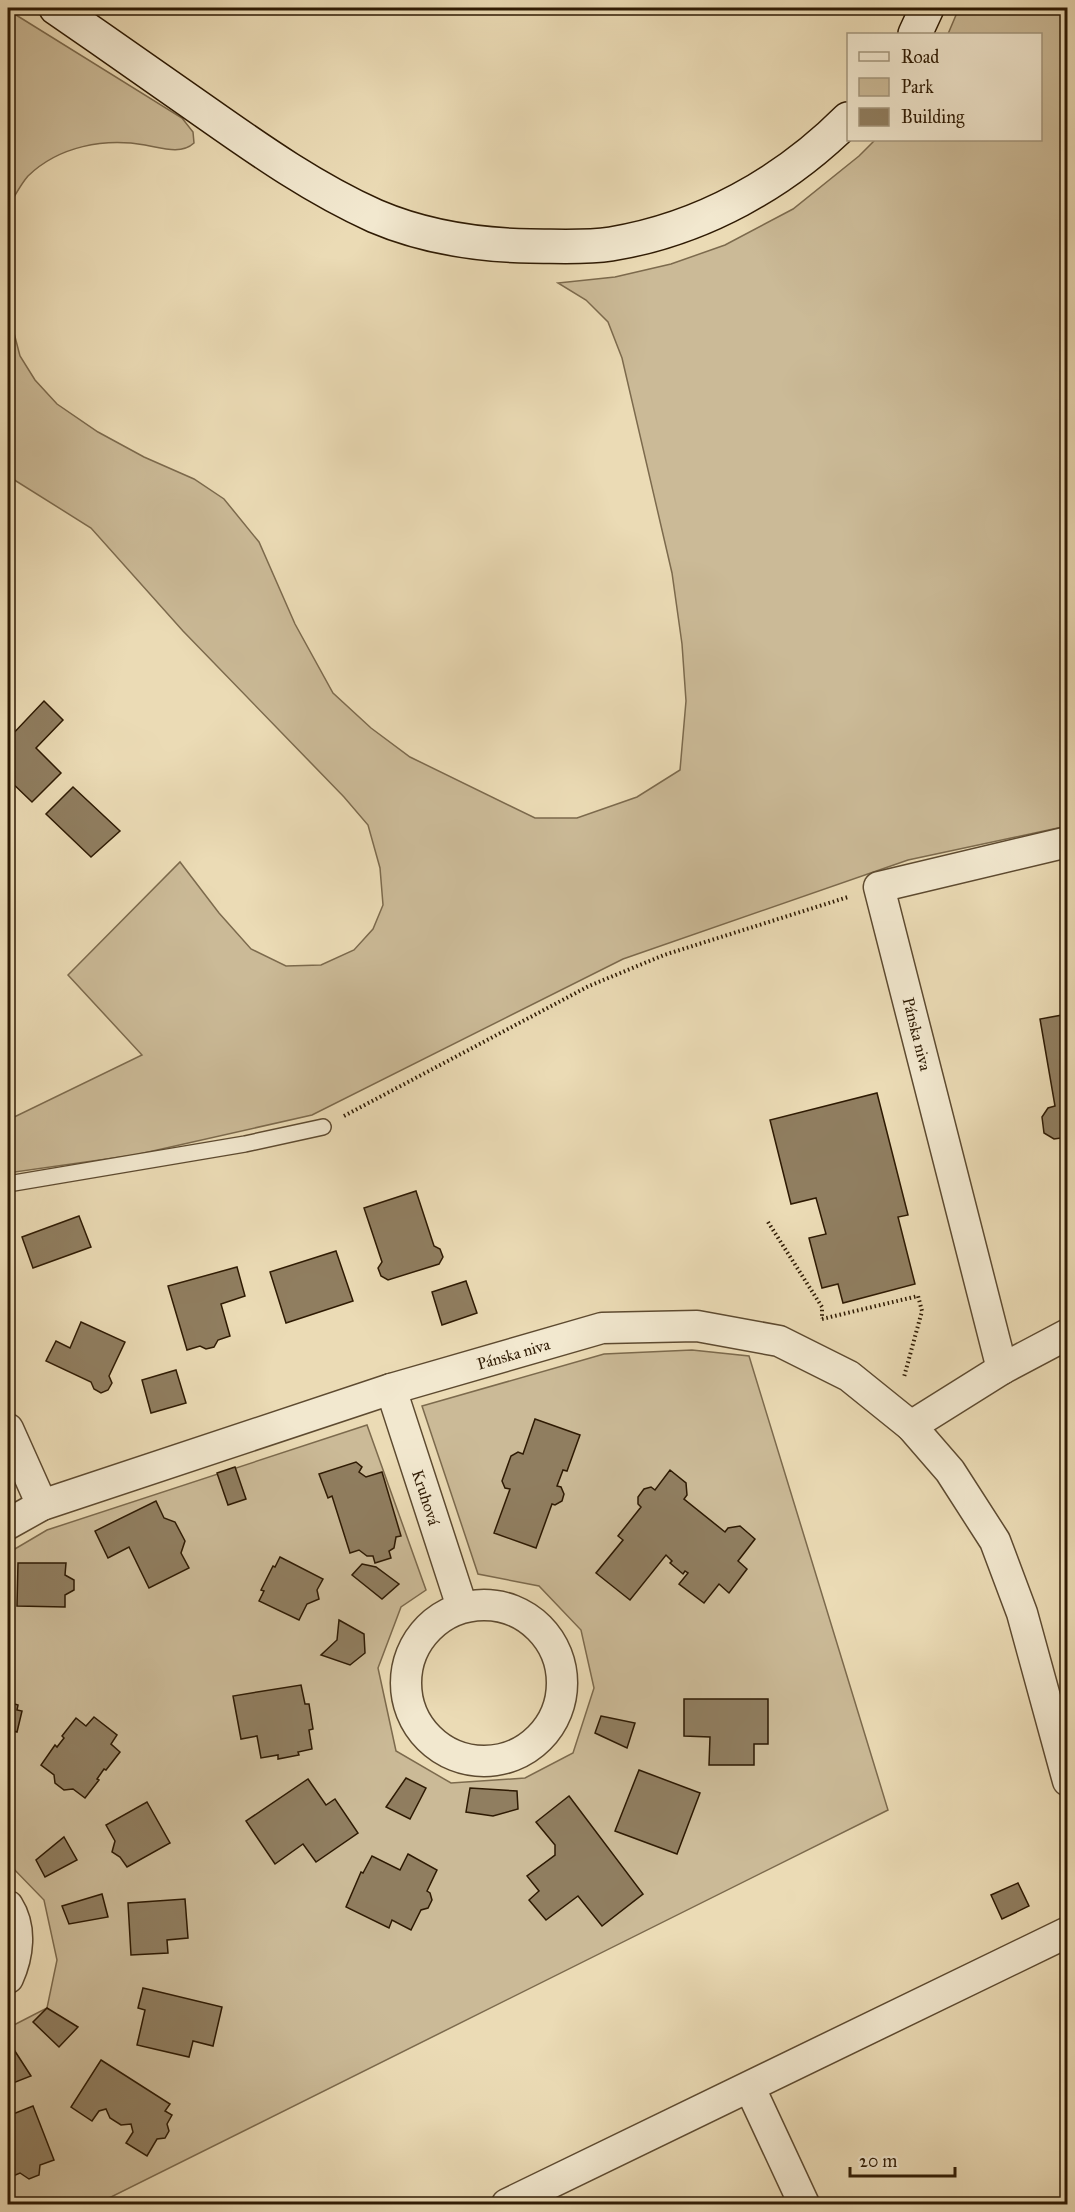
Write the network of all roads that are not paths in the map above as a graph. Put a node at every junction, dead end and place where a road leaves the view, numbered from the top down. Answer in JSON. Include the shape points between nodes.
{"nodes":[{"id":1,"x":56,"y":8,"type":"edge"},
{"id":2,"x":927,"y":8,"type":"edge"},
{"id":3,"x":915,"y":33,"type":"edge"},
{"id":4,"x":847,"y":121,"type":"edge"},
{"id":5,"x":1068,"y":842,"type":"edge"},
{"id":6,"x":322,"y":1127,"type":"road end"},
{"id":7,"x":8,"y":1184,"type":"edge"},
{"id":8,"x":1068,"y":1334,"type":"edge"},
{"id":9,"x":1002,"y":1369,"type":"junction"},
{"id":10,"x":391,"y":1389,"type":"junction"},
{"id":11,"x":912,"y":1426,"type":"junction"},
{"id":12,"x":8,"y":1429,"type":"edge"},
{"id":13,"x":42,"y":1505,"type":"junction"},
{"id":14,"x":8,"y":1524,"type":"edge"},
{"id":15,"x":462,"y":1607,"type":"junction"},
{"id":16,"x":1068,"y":1781,"type":"edge"},
{"id":17,"x":8,"y":1906,"type":"edge"},
{"id":18,"x":1068,"y":1932,"type":"edge"},
{"id":19,"x":8,"y":1978,"type":"edge"},
{"id":20,"x":750,"y":2088,"type":"junction"},
{"id":21,"x":507,"y":2205,"type":"edge"},
{"id":22,"x":804,"y":2205,"type":"edge"}],
"edges":[{"from":1,"to":4,"type":"main road","via":[[280,165],[333,196],[398,225],[455,240],[514,246],[591,246],[631,240],[686,224],[754,193]]},
{"from":2,"to":3,"type":"main road"},
{"from":5,"to":9,"type":"street","name":"Pánska niva","via":[[879,887]]},
{"from":6,"to":7,"type":"lane"},
{"from":8,"to":9,"type":"street"},
{"from":9,"to":11,"type":"street"},
{"from":10,"to":11,"type":"street","name":"Pánska niva","via":[[602,1328],[697,1326],[779,1341],[849,1376]]},
{"from":10,"to":13,"type":"street","name":"Pánska niva"},
{"from":10,"to":15,"type":"street","name":"Kruhová"},
{"from":11,"to":16,"type":"street","name":"Pánska niva","via":[[950,1471],[995,1541],[1022,1613]]},
{"from":12,"to":13,"type":"street"},
{"from":13,"to":14,"type":"street","name":"Pánska niva"},
{"from":15,"to":15,"type":"street","via":[[487,1604],[512,1609],[534,1621],[550,1640],[560,1663],[563,1688],[557,1712],[544,1734],[525,1750],[502,1759],[475,1761],[449,1754],[427,1738],[411,1715],[405,1689],[407,1662],[419,1638],[438,1618]]},
{"from":17,"to":19,"type":"street","via":[[17,1934],[15,1961]]},
{"from":18,"to":20,"type":"street"},
{"from":20,"to":21,"type":"street"},
{"from":20,"to":22,"type":"street"}]}
